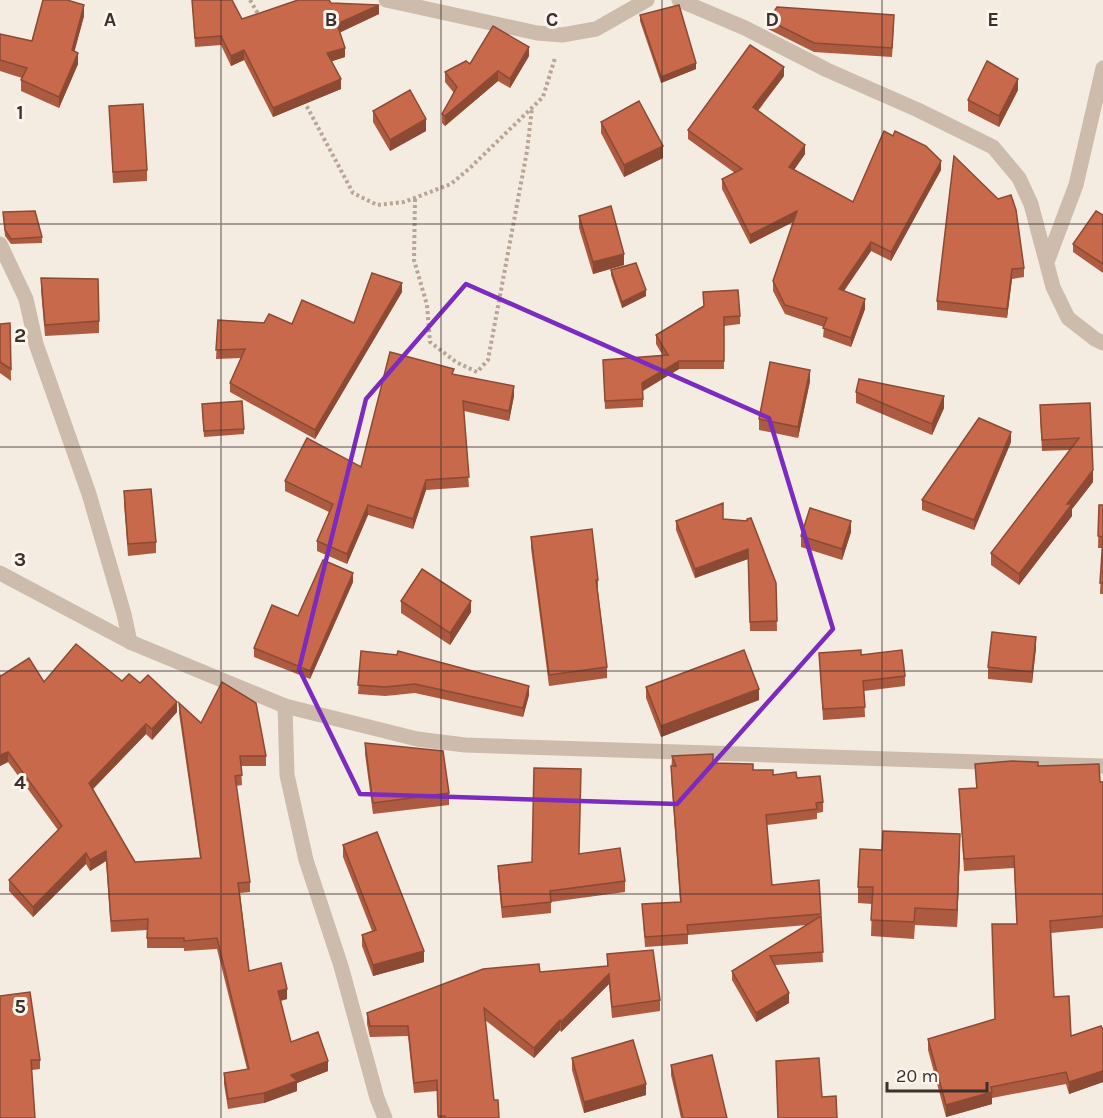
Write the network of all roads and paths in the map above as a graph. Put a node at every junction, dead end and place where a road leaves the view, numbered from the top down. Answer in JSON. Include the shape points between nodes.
{"nodes":[{"id":1,"x":250,"y":0,"type":"edge"},
{"id":2,"x":386,"y":0,"type":"edge"},
{"id":3,"x":647,"y":0,"type":"edge"},
{"id":4,"x":679,"y":0,"type":"edge"},
{"id":5,"x":262,"y":21,"type":"edge"},
{"id":6,"x":562,"y":35,"type":"junction"},
{"id":7,"x":1103,"y":68,"type":"edge"},
{"id":8,"x":302,"y":98,"type":"edge"},
{"id":9,"x":532,"y":107,"type":"junction"},
{"id":10,"x":415,"y":199,"type":"junction"},
{"id":11,"x":0,"y":244,"type":"edge"},
{"id":12,"x":1047,"y":262,"type":"junction"},
{"id":13,"x":1103,"y":343,"type":"edge"},
{"id":14,"x":0,"y":573,"type":"edge"},
{"id":15,"x":129,"y":642,"type":"junction"},
{"id":16,"x":285,"y":706,"type":"junction"},
{"id":17,"x":1103,"y":766,"type":"edge"},
{"id":18,"x":385,"y":1118,"type":"edge"}],
"edges":[{"from":1,"to":5,"type":"path"},
{"from":2,"to":6,"type":"street"},
{"from":3,"to":6,"type":"street","via":[[596,29]]},
{"from":4,"to":12,"type":"street","via":[[993,147],[1019,178],[1031,204]]},
{"from":6,"to":9,"type":"path","via":[[543,97]]},
{"from":7,"to":12,"type":"street","via":[[1076,185]]},
{"from":8,"to":10,"type":"path","via":[[353,193],[377,205]]},
{"from":9,"to":10,"type":"path","via":[[451,184]]},
{"from":9,"to":10,"type":"path","via":[[488,360],[477,372],[430,342],[427,305],[414,260]]},
{"from":11,"to":15,"type":"street","via":[[26,299],[36,344],[89,494]]},
{"from":12,"to":13,"type":"street","via":[[1053,287],[1068,318]]},
{"from":14,"to":15,"type":"street"},
{"from":15,"to":16,"type":"street"},
{"from":16,"to":17,"type":"street","via":[[417,739],[465,745]]},
{"from":16,"to":18,"type":"street","via":[[287,775],[306,860]]}]}
